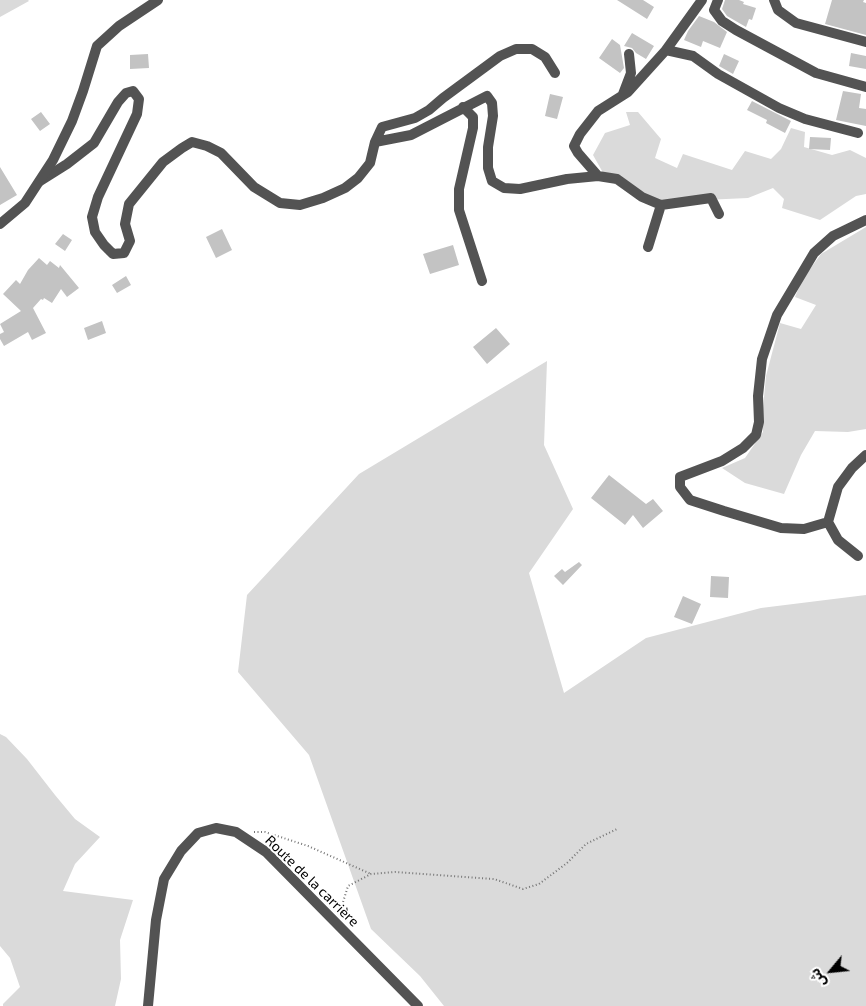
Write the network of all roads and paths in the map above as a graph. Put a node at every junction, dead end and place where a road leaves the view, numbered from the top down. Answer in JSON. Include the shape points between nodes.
{"nodes":[{"id":1,"x":158,"y":0,"type":"edge"},
{"id":2,"x":702,"y":0,"type":"edge"},
{"id":3,"x":718,"y":0,"type":"edge"},
{"id":4,"x":774,"y":0,"type":"edge"},
{"id":5,"x":866,"y":42,"type":"edge"},
{"id":6,"x":666,"y":50,"type":"junction"},
{"id":7,"x":629,"y":54,"type":"dead end"},
{"id":8,"x":555,"y":73,"type":"dead end"},
{"id":9,"x":866,"y":87,"type":"edge"},
{"id":10,"x":623,"y":95,"type":"junction"},
{"id":11,"x":463,"y":107,"type":"junction"},
{"id":12,"x":858,"y":133,"type":"dead end"},
{"id":13,"x":375,"y":142,"type":"junction"},
{"id":14,"x":598,"y":176,"type":"junction"},
{"id":15,"x":40,"y":181,"type":"junction"},
{"id":16,"x":661,"y":205,"type":"junction"},
{"id":17,"x":719,"y":214,"type":"dead end"},
{"id":18,"x":866,"y":220,"type":"edge"},
{"id":19,"x":0,"y":224,"type":"edge"},
{"id":20,"x":648,"y":247,"type":"dead end"},
{"id":21,"x":482,"y":281,"type":"dead end"},
{"id":22,"x":866,"y":454,"type":"edge"},
{"id":23,"x":828,"y":522,"type":"junction"},
{"id":24,"x":858,"y":556,"type":"dead end"},
{"id":25,"x":617,"y":829,"type":"dead end"},
{"id":26,"x":236,"y":832,"type":"junction"},
{"id":27,"x":371,"y":874,"type":"junction"},
{"id":28,"x":337,"y":923,"type":"junction"},
{"id":29,"x":148,"y":1006,"type":"edge"},
{"id":30,"x":418,"y":1006,"type":"edge"}],
"edges":[{"from":1,"to":15,"type":"street","via":[[97,46],[72,122]]},
{"from":2,"to":6,"type":"street"},
{"from":3,"to":9,"type":"street","via":[[714,10],[722,21],[736,30],[816,73]]},
{"from":4,"to":5,"type":"street","via":[[778,10],[796,22]]},
{"from":6,"to":10,"type":"street"},
{"from":6,"to":12,"type":"street","via":[[693,56],[779,108],[805,119]]},
{"from":7,"to":10,"type":"street","via":[[631,73]]},
{"from":8,"to":13,"type":"street","via":[[545,57],[532,49],[516,49],[500,56],[429,110],[415,118],[382,127]]},
{"from":10,"to":14,"type":"street","via":[[598,111],[574,146]]},
{"from":11,"to":13,"type":"street","via":[[411,135]]},
{"from":11,"to":14,"type":"street","via":[[487,96],[492,103],[488,168],[492,181],[504,188],[520,189]]},
{"from":11,"to":21,"type":"street","via":[[473,117],[473,128],[459,189],[459,210]]},
{"from":13,"to":15,"type":"street","via":[[370,163],[358,178],[345,188],[300,205],[280,203],[254,187],[221,153],[192,142],[163,162],[129,204],[125,224],[130,241],[124,253],[113,254],[104,245],[95,232],[92,217],[98,197],[137,114],[139,99],[133,91],[126,93],[118,102],[94,143]]},
{"from":14,"to":16,"type":"street","via":[[616,179],[642,197]]},
{"from":15,"to":19,"type":"street","via":[[25,203]]},
{"from":16,"to":17,"type":"street","via":[[711,198]]},
{"from":16,"to":20,"type":"street"},
{"from":18,"to":23,"type":"street","via":[[833,236],[814,253],[778,315],[762,359],[756,435],[722,461],[680,477],[680,487],[690,500],[724,511],[780,528],[804,529]]},
{"from":22,"to":23,"type":"street","via":[[838,487]]},
{"from":23,"to":24,"type":"street","via":[[838,540]]},
{"from":25,"to":27,"type":"path","via":[[586,844],[539,884],[523,889],[494,879],[395,872]]},
{"from":26,"to":27,"type":"path","via":[[265,832],[308,846]]},
{"from":26,"to":28,"type":"street","name":"Route de la carrière","via":[[266,852]]},
{"from":26,"to":29,"type":"street","name":"Route de la carrière","via":[[216,828],[198,833],[181,851],[164,879],[156,920]]},
{"from":27,"to":28,"type":"path","via":[[348,886]]},
{"from":28,"to":30,"type":"street","name":"Route de la carrière"}]}
